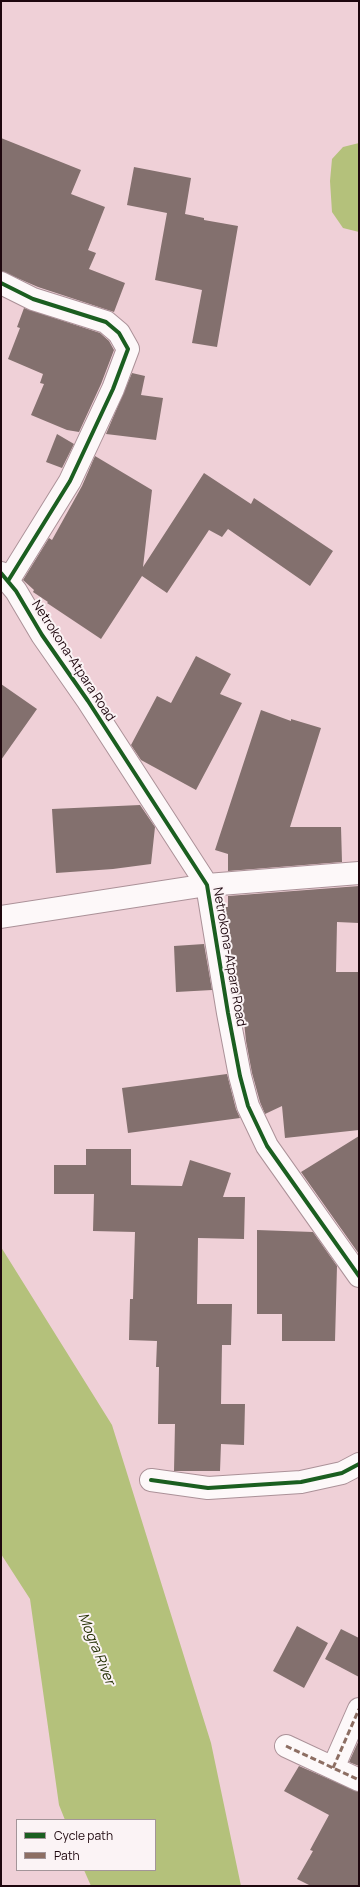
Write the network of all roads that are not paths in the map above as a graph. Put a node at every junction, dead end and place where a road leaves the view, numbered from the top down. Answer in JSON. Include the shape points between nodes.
{"nodes":[{"id":1,"x":1,"y":284,"type":"edge"},
{"id":2,"x":4,"y":577,"type":"edge"},
{"id":3,"x":359,"y":873,"type":"edge"},
{"id":4,"x":207,"y":885,"type":"junction"},
{"id":5,"x":1,"y":917,"type":"edge"},
{"id":6,"x":359,"y":1276,"type":"edge"},
{"id":7,"x":359,"y":1464,"type":"edge"},
{"id":8,"x":150,"y":1480,"type":"dead end"},
{"id":9,"x":359,"y":1709,"type":"edge"},
{"id":10,"x":286,"y":1746,"type":"dead end"},
{"id":11,"x":333,"y":1768,"type":"junction"},
{"id":12,"x":359,"y":1780,"type":"edge"}],
"edges":[{"from":1,"to":2,"type":"street","via":[[33,299],[106,322],[118,333],[128,349],[113,389],[70,482]]},
{"from":2,"to":4,"type":"street","name":"Netrokona-Atpara Road","via":[[16,591],[42,635],[88,701]]},
{"from":3,"to":4,"type":"street"},
{"from":4,"to":5,"type":"street"},
{"from":4,"to":6,"type":"street","name":"Netrokona-Atpara Road","via":[[228,1013],[248,1106],[267,1146]]},
{"from":7,"to":8,"type":"street","via":[[342,1473],[301,1482],[208,1488]]},
{"from":9,"to":11,"type":"street"},
{"from":10,"to":11,"type":"street"},
{"from":11,"to":12,"type":"street"}]}
